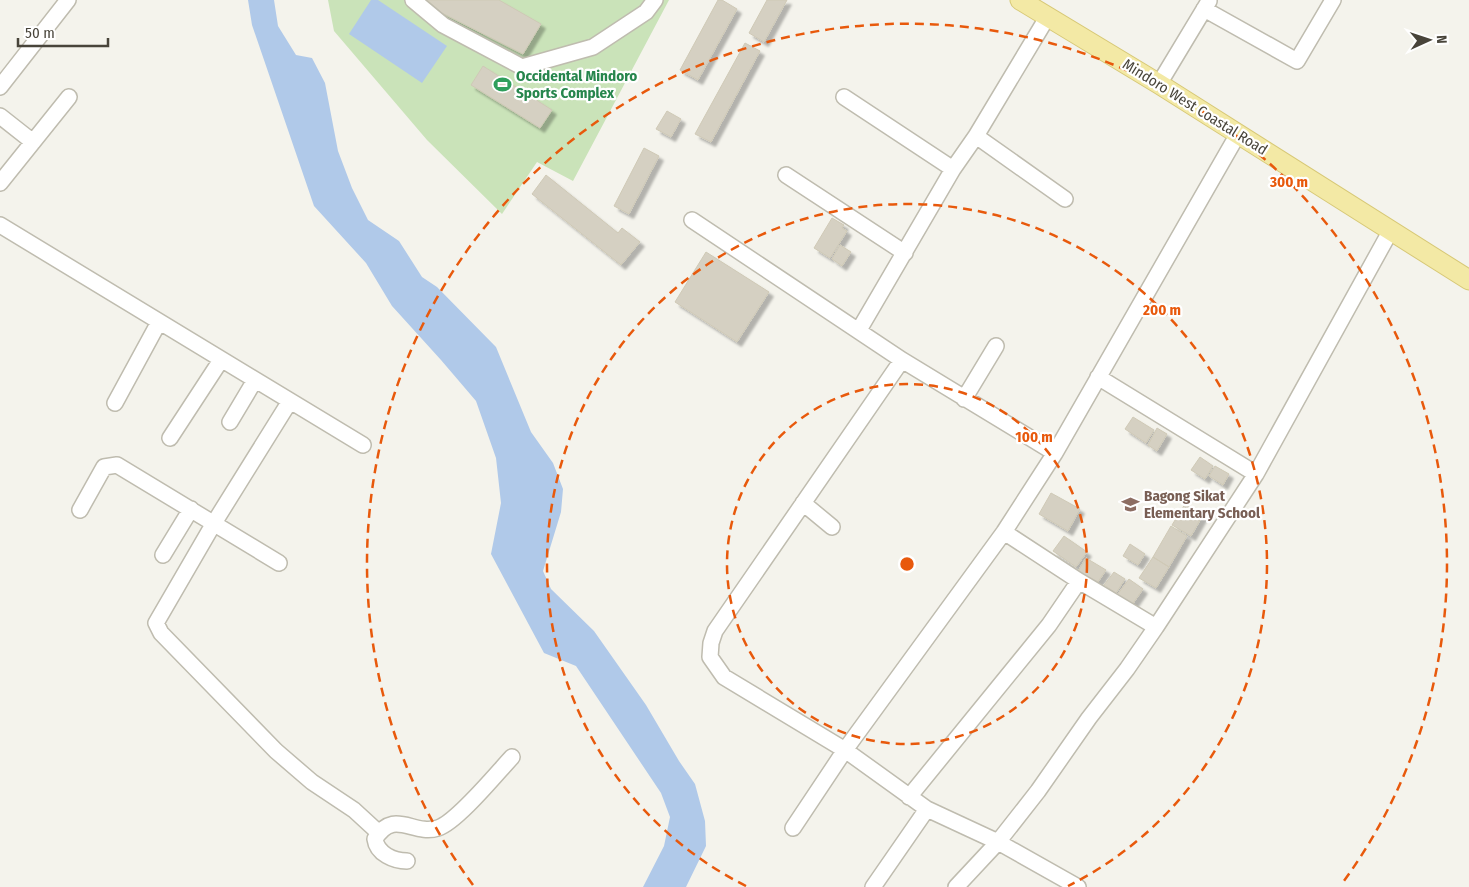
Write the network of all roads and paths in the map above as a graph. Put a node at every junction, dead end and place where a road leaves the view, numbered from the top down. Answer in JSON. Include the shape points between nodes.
{"nodes":[{"id":1,"x":68,"y":0,"type":"edge"},
{"id":2,"x":413,"y":0,"type":"edge"},
{"id":3,"x":655,"y":0,"type":"edge"},
{"id":4,"x":1020,"y":0,"type":"edge"},
{"id":5,"x":1333,"y":0,"type":"edge"},
{"id":6,"x":1207,"y":4,"type":"edge"},
{"id":7,"x":1048,"y":16,"type":"junction"},
{"id":8,"x":1159,"y":84,"type":"junction"},
{"id":9,"x":0,"y":87,"type":"edge"},
{"id":10,"x":69,"y":97,"type":"dead end"},
{"id":11,"x":844,"y":97,"type":"dead end"},
{"id":12,"x":0,"y":116,"type":"edge"},
{"id":13,"x":1238,"y":134,"type":"junction"},
{"id":14,"x":976,"y":136,"type":"junction"},
{"id":15,"x":33,"y":142,"type":"junction"},
{"id":16,"x":953,"y":169,"type":"junction"},
{"id":17,"x":786,"y":175,"type":"dead end"},
{"id":18,"x":0,"y":183,"type":"edge"},
{"id":19,"x":1065,"y":199,"type":"dead end"},
{"id":20,"x":692,"y":220,"type":"dead end"},
{"id":21,"x":0,"y":225,"type":"edge"},
{"id":22,"x":1391,"y":230,"type":"junction"},
{"id":23,"x":905,"y":253,"type":"junction"},
{"id":24,"x":1469,"y":280,"type":"edge"},
{"id":25,"x":159,"y":322,"type":"junction"},
{"id":26,"x":859,"y":330,"type":"junction"},
{"id":27,"x":996,"y":346,"type":"dead end"},
{"id":28,"x":222,"y":360,"type":"junction"},
{"id":29,"x":902,"y":360,"type":"junction"},
{"id":30,"x":1098,"y":377,"type":"junction"},
{"id":31,"x":255,"y":380,"type":"junction"},
{"id":32,"x":964,"y":399,"type":"junction"},
{"id":33,"x":290,"y":401,"type":"junction"},
{"id":34,"x":115,"y":403,"type":"dead end"},
{"id":35,"x":230,"y":422,"type":"dead end"},
{"id":36,"x":170,"y":438,"type":"dead end"},
{"id":37,"x":363,"y":445,"type":"dead end"},
{"id":38,"x":1055,"y":453,"type":"junction"},
{"id":39,"x":1256,"y":474,"type":"junction"},
{"id":40,"x":803,"y":503,"type":"junction"},
{"id":41,"x":191,"y":509,"type":"junction"},
{"id":42,"x":80,"y":510,"type":"dead end"},
{"id":43,"x":214,"y":523,"type":"junction"},
{"id":44,"x":832,"y":527,"type":"dead end"},
{"id":45,"x":1004,"y":532,"type":"junction"},
{"id":46,"x":163,"y":555,"type":"dead end"},
{"id":47,"x":278,"y":563,"type":"dead end"},
{"id":48,"x":1079,"y":581,"type":"junction"},
{"id":49,"x":1156,"y":627,"type":"junction"},
{"id":50,"x":845,"y":750,"type":"junction"},
{"id":51,"x":512,"y":757,"type":"dead end"},
{"id":52,"x":909,"y":797,"type":"junction"},
{"id":53,"x":927,"y":809,"type":"junction"},
{"id":54,"x":793,"y":828,"type":"dead end"},
{"id":55,"x":379,"y":833,"type":"junction"},
{"id":56,"x":998,"y":842,"type":"junction"},
{"id":57,"x":407,"y":861,"type":"dead end"},
{"id":58,"x":874,"y":887,"type":"edge"},
{"id":59,"x":956,"y":887,"type":"edge"},
{"id":60,"x":1078,"y":887,"type":"edge"}],
"edges":[{"from":1,"to":9,"type":"street"},
{"from":2,"to":3,"type":"street","via":[[443,25],[522,67],[593,47],[646,12]]},
{"from":4,"to":7,"type":"main road","name":"Mindoro West Coastal Road"},
{"from":5,"to":6,"type":"street","via":[[1298,61]]},
{"from":6,"to":8,"type":"street"},
{"from":7,"to":8,"type":"main road","name":"Mindoro West Coastal Road"},
{"from":7,"to":14,"type":"street"},
{"from":8,"to":13,"type":"main road","name":"Mindoro West Coastal Road"},
{"from":10,"to":15,"type":"street"},
{"from":11,"to":16,"type":"street"},
{"from":12,"to":15,"type":"street"},
{"from":13,"to":22,"type":"main road","name":"Mindoro West Coastal Road"},
{"from":13,"to":30,"type":"street"},
{"from":14,"to":16,"type":"street"},
{"from":14,"to":19,"type":"street"},
{"from":15,"to":18,"type":"street"},
{"from":16,"to":23,"type":"street"},
{"from":17,"to":23,"type":"street"},
{"from":20,"to":26,"type":"street"},
{"from":21,"to":25,"type":"street"},
{"from":22,"to":24,"type":"main road","name":"Mindoro West Coastal Road"},
{"from":22,"to":39,"type":"street"},
{"from":23,"to":26,"type":"street"},
{"from":25,"to":28,"type":"street"},
{"from":25,"to":34,"type":"street"},
{"from":26,"to":29,"type":"street"},
{"from":27,"to":32,"type":"street"},
{"from":28,"to":31,"type":"street"},
{"from":28,"to":36,"type":"street"},
{"from":29,"to":32,"type":"street"},
{"from":29,"to":40,"type":"street"},
{"from":30,"to":38,"type":"street"},
{"from":30,"to":39,"type":"street"},
{"from":31,"to":33,"type":"street"},
{"from":31,"to":35,"type":"street"},
{"from":32,"to":38,"type":"street"},
{"from":33,"to":37,"type":"street"},
{"from":33,"to":43,"type":"street"},
{"from":38,"to":45,"type":"street"},
{"from":39,"to":49,"type":"street"},
{"from":40,"to":44,"type":"street"},
{"from":40,"to":50,"type":"street","via":[[715,630],[710,657],[724,677]]},
{"from":41,"to":42,"type":"street","via":[[117,465],[104,467]]},
{"from":41,"to":43,"type":"street"},
{"from":41,"to":46,"type":"street"},
{"from":43,"to":47,"type":"street"},
{"from":43,"to":55,"type":"street","via":[[156,623],[157,628],[276,751]]},
{"from":45,"to":48,"type":"street"},
{"from":45,"to":50,"type":"street"},
{"from":48,"to":49,"type":"street"},
{"from":48,"to":52,"type":"street","via":[[1049,624]]},
{"from":49,"to":56,"type":"street"},
{"from":50,"to":52,"type":"street"},
{"from":50,"to":54,"type":"street"},
{"from":51,"to":55,"type":"street","via":[[441,828],[426,830],[391,824]]},
{"from":52,"to":53,"type":"street"},
{"from":53,"to":56,"type":"street"},
{"from":53,"to":58,"type":"street"},
{"from":55,"to":57,"type":"street","via":[[375,839],[377,846],[390,858]]},
{"from":56,"to":59,"type":"street"},
{"from":56,"to":60,"type":"street"}]}
